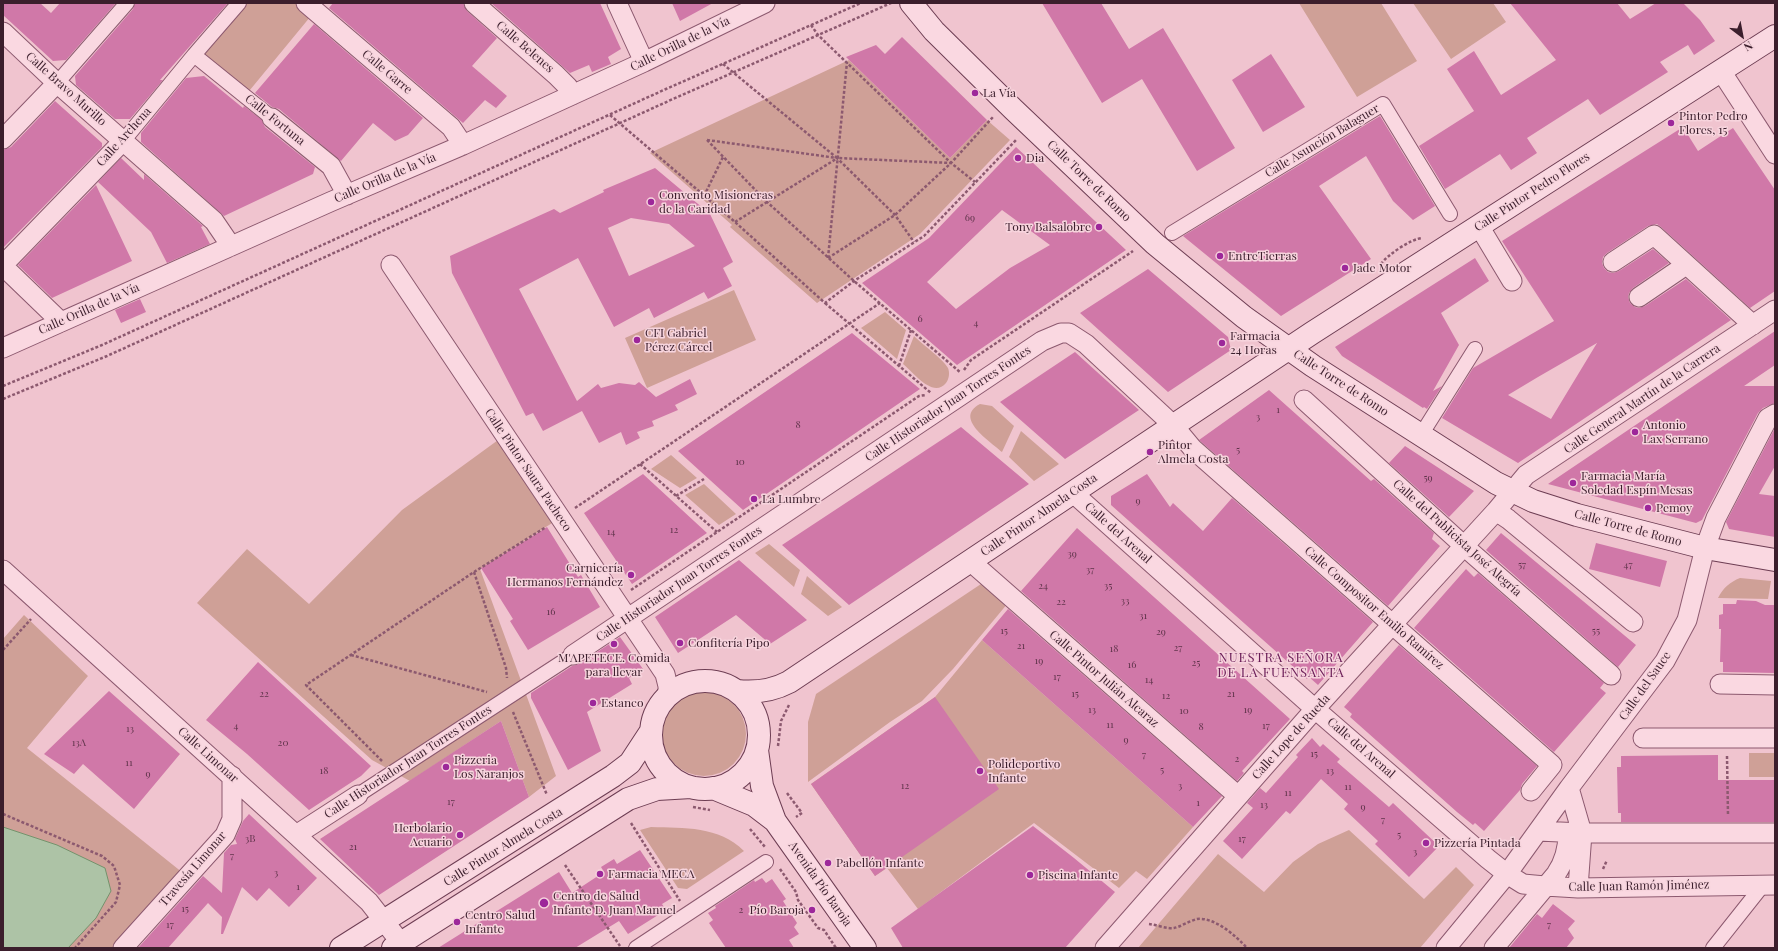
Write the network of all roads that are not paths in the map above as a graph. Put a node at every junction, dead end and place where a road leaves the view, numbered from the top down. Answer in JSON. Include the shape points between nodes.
{"nodes":[{"id":1,"x":127,"y":3,"type":"edge"},
{"id":2,"x":239,"y":3,"type":"edge"},
{"id":3,"x":474,"y":3,"type":"edge"},
{"id":4,"x":617,"y":3,"type":"edge"},
{"id":5,"x":765,"y":3,"type":"edge"},
{"id":6,"x":912,"y":5,"type":"edge"},
{"id":7,"x":314,"y":6,"type":"edge"},
{"id":8,"x":3,"y":32,"type":"edge"},
{"id":9,"x":1775,"y":36,"type":"edge"},
{"id":10,"x":194,"y":55,"type":"junction"},
{"id":11,"x":644,"y":62,"type":"junction"},
{"id":12,"x":1721,"y":71,"type":"junction"},
{"id":13,"x":57,"y":83,"type":"junction"},
{"id":14,"x":572,"y":95,"type":"junction"},
{"id":15,"x":272,"y":118,"type":"joint"},
{"id":16,"x":3,"y":139,"type":"edge"},
{"id":17,"x":124,"y":140,"type":"junction"},
{"id":18,"x":463,"y":145,"type":"junction"},
{"id":19,"x":1775,"y":154,"type":"edge"},
{"id":20,"x":347,"y":194,"type":"junction"},
{"id":21,"x":1450,"y":214,"type":"dead end"},
{"id":22,"x":1479,"y":226,"type":"junction"},
{"id":23,"x":1172,"y":233,"type":"dead end"},
{"id":24,"x":231,"y":246,"type":"junction"},
{"id":25,"x":1613,"y":262,"type":"dead end"},
{"id":26,"x":3,"y":265,"type":"edge"},
{"id":27,"x":391,"y":265,"type":"dead end"},
{"id":28,"x":1686,"y":265,"type":"junction"},
{"id":29,"x":1512,"y":281,"type":"dead end"},
{"id":30,"x":1639,"y":297,"type":"dead end"},
{"id":31,"x":1775,"y":310,"type":"edge"},
{"id":32,"x":61,"y":322,"type":"junction"},
{"id":33,"x":1752,"y":325,"type":"junction"},
{"id":34,"x":1061,"y":333,"type":"joint"},
{"id":35,"x":3,"y":348,"type":"edge"},
{"id":36,"x":1289,"y":349,"type":"junction"},
{"id":37,"x":1475,"y":349,"type":"dead end"},
{"id":38,"x":1304,"y":400,"type":"dead end"},
{"id":39,"x":1775,"y":414,"type":"edge"},
{"id":40,"x":1173,"y":425,"type":"junction"},
{"id":41,"x":1421,"y":435,"type":"junction"},
{"id":42,"x":1512,"y":492,"type":"junction"},
{"id":43,"x":1073,"y":493,"type":"junction"},
{"id":44,"x":1496,"y":511,"type":"junction"},
{"id":45,"x":1464,"y":546,"type":"junction"},
{"id":46,"x":1704,"y":548,"type":"junction"},
{"id":47,"x":1775,"y":560,"type":"edge"},
{"id":48,"x":970,"y":561,"type":"junction"},
{"id":49,"x":3,"y":570,"type":"edge"},
{"id":50,"x":628,"y":619,"type":"junction"},
{"id":51,"x":1633,"y":622,"type":"dead end"},
{"id":52,"x":1393,"y":624,"type":"junction"},
{"id":53,"x":574,"y":655,"type":"joint"},
{"id":54,"x":1611,"y":675,"type":"dead end"},
{"id":55,"x":791,"y":680,"type":"junction"},
{"id":56,"x":1720,"y":684,"type":"dead end"},
{"id":57,"x":1775,"y":685,"type":"edge"},
{"id":58,"x":676,"y":691,"type":"junction"},
{"id":59,"x":737,"y":691,"type":"junction"},
{"id":60,"x":1315,"y":709,"type":"junction"},
{"id":61,"x":758,"y":724,"type":"junction"},
{"id":62,"x":651,"y":731,"type":"junction"},
{"id":63,"x":1643,"y":738,"type":"dead end"},
{"id":64,"x":1775,"y":738,"type":"edge"},
{"id":65,"x":767,"y":750,"type":"junction"},
{"id":66,"x":232,"y":776,"type":"junction"},
{"id":67,"x":713,"y":788,"type":"junction"},
{"id":68,"x":1569,"y":788,"type":"junction"},
{"id":69,"x":1531,"y":791,"type":"dead end"},
{"id":70,"x":358,"y":795,"type":"joint"},
{"id":71,"x":1238,"y":796,"type":"junction"},
{"id":72,"x":691,"y":797,"type":"junction"},
{"id":73,"x":777,"y":825,"type":"junction"},
{"id":74,"x":1538,"y":831,"type":"junction"},
{"id":75,"x":1575,"y":833,"type":"junction"},
{"id":76,"x":1775,"y":833,"type":"edge"},
{"id":77,"x":296,"y":835,"type":"junction"},
{"id":78,"x":771,"y":860,"type":"road end"},
{"id":79,"x":1507,"y":874,"type":"junction"},
{"id":80,"x":1769,"y":885,"type":"edge"},
{"id":81,"x":1545,"y":886,"type":"junction"},
{"id":82,"x":1578,"y":888,"type":"junction"},
{"id":83,"x":384,"y":921,"type":"junction"},
{"id":84,"x":858,"y":945,"type":"edge"},
{"id":85,"x":400,"y":946,"type":"edge"},
{"id":86,"x":1107,"y":947,"type":"edge"},
{"id":87,"x":123,"y":948,"type":"edge"},
{"id":88,"x":341,"y":948,"type":"edge"},
{"id":89,"x":636,"y":948,"type":"edge"},
{"id":90,"x":1446,"y":948,"type":"edge"},
{"id":91,"x":1494,"y":948,"type":"edge"},
{"id":92,"x":1713,"y":948,"type":"edge"}],
"edges":[{"from":1,"to":13,"type":"street"},
{"from":2,"to":10,"type":"street","name":"Calle Archena"},
{"from":3,"to":14,"type":"street","name":"Calle Belenes","via":[[556,75]]},
{"from":4,"to":11,"type":"street"},
{"from":5,"to":11,"type":"street","name":"Calle Orilla de la Vía"},
{"from":6,"to":36,"type":"main road","name":"Calle Torre de Romo","via":[[934,31],[1013,109],[1155,244],[1244,317]]},
{"from":7,"to":18,"type":"street","name":"Calle Garre","via":[[451,127]]},
{"from":8,"to":13,"type":"street","name":"Calle Bravo Murillo"},
{"from":9,"to":12,"type":"main road","name":"Calle Pintor Pedro Flores"},
{"from":10,"to":15,"type":"street","name":"Calle Fortuna"},
{"from":10,"to":17,"type":"street","name":"Calle Archena"},
{"from":11,"to":14,"type":"street","name":"Calle Orilla de la Vía"},
{"from":12,"to":19,"type":"street"},
{"from":12,"to":22,"type":"main road","name":"Calle Pintor Pedro Flores"},
{"from":13,"to":16,"type":"street"},
{"from":13,"to":17,"type":"street","name":"Calle Bravo Murillo"},
{"from":14,"to":18,"type":"street","name":"Calle Orilla de la Vía"},
{"from":15,"to":20,"type":"street","name":"Calle Fortuna","via":[[331,166]]},
{"from":17,"to":24,"type":"street","name":"Calle Bravo Murillo","via":[[214,221]]},
{"from":17,"to":26,"type":"street","name":"Calle Archena"},
{"from":18,"to":20,"type":"street","name":"Calle Orilla de la Vía"},
{"from":20,"to":24,"type":"street","name":"Calle Orilla de la Vía"},
{"from":21,"to":23,"type":"street","name":"Calle Asunción Balaguer","via":[[1383,104]]},
{"from":22,"to":29,"type":"street"},
{"from":22,"to":36,"type":"main road","name":"Calle Pintor Pedro Flores"},
{"from":24,"to":32,"type":"street","name":"Calle Orilla de la Vía"},
{"from":25,"to":28,"type":"street","via":[[1654,235]]},
{"from":26,"to":32,"type":"street"},
{"from":27,"to":50,"type":"street","name":"Calle Pintor Saura Pacheco"},
{"from":28,"to":30,"type":"street"},
{"from":28,"to":33,"type":"street"},
{"from":31,"to":33,"type":"street","name":"Calle General Martín de la Carrera"},
{"from":32,"to":35,"type":"street","name":"Calle Orilla de la Vía"},
{"from":33,"to":42,"type":"street","name":"Calle General Martín de la Carrera","via":[[1526,475]]},
{"from":34,"to":40,"type":"street","name":"Calle Compositor Emilio Ramírez","via":[[1068,333],[1086,344]]},
{"from":34,"to":50,"type":"street","name":"Calle Historiador Juan Torres Fontes","via":[[1042,341]]},
{"from":36,"to":40,"type":"main road","name":"Calle Pintor Almela Costa"},
{"from":36,"to":41,"type":"main road","name":"Calle Torre de Romo"},
{"from":37,"to":41,"type":"street"},
{"from":38,"to":45,"type":"street","name":"Calle del Publicista José Alegría"},
{"from":39,"to":46,"type":"street","name":"Calle del Sauce","via":[[1768,418],[1716,518]]},
{"from":40,"to":43,"type":"main road","name":"Calle Pintor Almela Costa"},
{"from":40,"to":52,"type":"street","name":"Calle Compositor Emilio Ramírez","via":[[1193,449]]},
{"from":41,"to":42,"type":"main road","name":"Calle Torre de Romo"},
{"from":42,"to":44,"type":"street","name":"Calle Lope de Rueda"},
{"from":42,"to":46,"type":"main road","name":"Calle Torre de Romo","via":[[1542,505]]},
{"from":43,"to":48,"type":"main road","name":"Calle Pintor Almela Costa"},
{"from":43,"to":60,"type":"street","name":"Calle del Arenal"},
{"from":44,"to":45,"type":"street","name":"Calle Lope de Rueda"},
{"from":44,"to":51,"type":"street"},
{"from":45,"to":52,"type":"street","name":"Calle Lope de Rueda"},
{"from":45,"to":54,"type":"street","name":"Calle del Publicista José Alegría"},
{"from":46,"to":47,"type":"main road","name":"Calle Torre de Romo"},
{"from":46,"to":68,"type":"street","name":"Calle del Sauce","via":[[1686,620],[1666,661]]},
{"from":48,"to":55,"type":"main road","name":"Calle Pintor Almela Costa"},
{"from":48,"to":71,"type":"street","name":"Calle Pintor Julián Alcaraz"},
{"from":49,"to":66,"type":"street","name":"Calle Limonar"},
{"from":50,"to":53,"type":"street","name":"Calle Historiador Juan Torres Fontes"},
{"from":50,"to":58,"type":"street","name":"Calle Pintor Saura Pacheco"},
{"from":52,"to":60,"type":"street","name":"Calle Lope de Rueda"},
{"from":52,"to":69,"type":"street","name":"Calle Compositor Emilio Ramírez","via":[[1552,765]]},
{"from":53,"to":70,"type":"street","name":"Calle Historiador Juan Torres Fontes"},
{"from":55,"to":59,"type":"main road","name":"Calle Pintor Almela Costa","via":[[766,691]]},
{"from":55,"to":61,"type":"main road","name":"Calle Pintor Almela Costa","via":[[764,710]]},
{"from":56,"to":57,"type":"street"},
{"from":58,"to":59,"type":"main road","via":[[697,682],[708,681]]},
{"from":58,"to":62,"type":"main road","via":[[659,706]]},
{"from":59,"to":61,"type":"main road","via":[[748,702]]},
{"from":60,"to":71,"type":"street","name":"Calle Lope de Rueda"},
{"from":60,"to":79,"type":"street","name":"Calle del Arenal"},
{"from":61,"to":65,"type":"main road","via":[[759,737]]},
{"from":62,"to":72,"type":"main road","via":[[652,747],[658,763]]},
{"from":62,"to":83,"type":"main road","name":"Calle Pintor Almela Costa","via":[[636,755],[622,770]]},
{"from":63,"to":64,"type":"street"},
{"from":65,"to":67,"type":"main road","via":[[754,758],[744,773],[729,783]]},
{"from":65,"to":73,"type":"main road","name":"Avenida Pío Baroja","via":[[763,790]]},
{"from":66,"to":77,"type":"street","name":"Calle Limonar"},
{"from":66,"to":87,"type":"street","name":"Travesía Limonar","via":[[232,819],[225,835]]},
{"from":67,"to":72,"type":"main road"},
{"from":67,"to":73,"type":"main road","name":"Avenida Pío Baroja","via":[[754,805]]},
{"from":68,"to":74,"type":"street","name":"Calle del Sauce"},
{"from":68,"to":75,"type":"street"},
{"from":70,"to":77,"type":"street","name":"Calle Historiador Juan Torres Fontes"},
{"from":71,"to":86,"type":"street","name":"Calle Lope de Rueda"},
{"from":72,"to":85,"type":"main road","via":[[657,789],[628,799]]},
{"from":73,"to":84,"type":"main road","name":"Avenida Pío Baroja"},
{"from":74,"to":75,"type":"street"},
{"from":74,"to":79,"type":"street","name":"Calle del Sauce"},
{"from":75,"to":76,"type":"street"},
{"from":75,"to":81,"type":"street","via":[[1568,845],[1564,862]]},
{"from":75,"to":82,"type":"street"},
{"from":77,"to":83,"type":"street","name":"Calle Limonar","via":[[369,902]]},
{"from":78,"to":89,"type":"street"},
{"from":79,"to":81,"type":"street","name":"Calle Juan Ramón Jiménez","via":[[1523,884]]},
{"from":79,"to":90,"type":"street","name":"Calle del Sauce"},
{"from":80,"to":82,"type":"street","name":"Calle Juan Ramón Jiménez"},
{"from":80,"to":92,"type":"street"},
{"from":81,"to":82,"type":"street","name":"Calle Juan Ramón Jiménez"},
{"from":81,"to":91,"type":"street"},
{"from":83,"to":85,"type":"street","name":"Calle Limonar"},
{"from":83,"to":88,"type":"main road","name":"Calle Pintor Almela Costa"}]}
